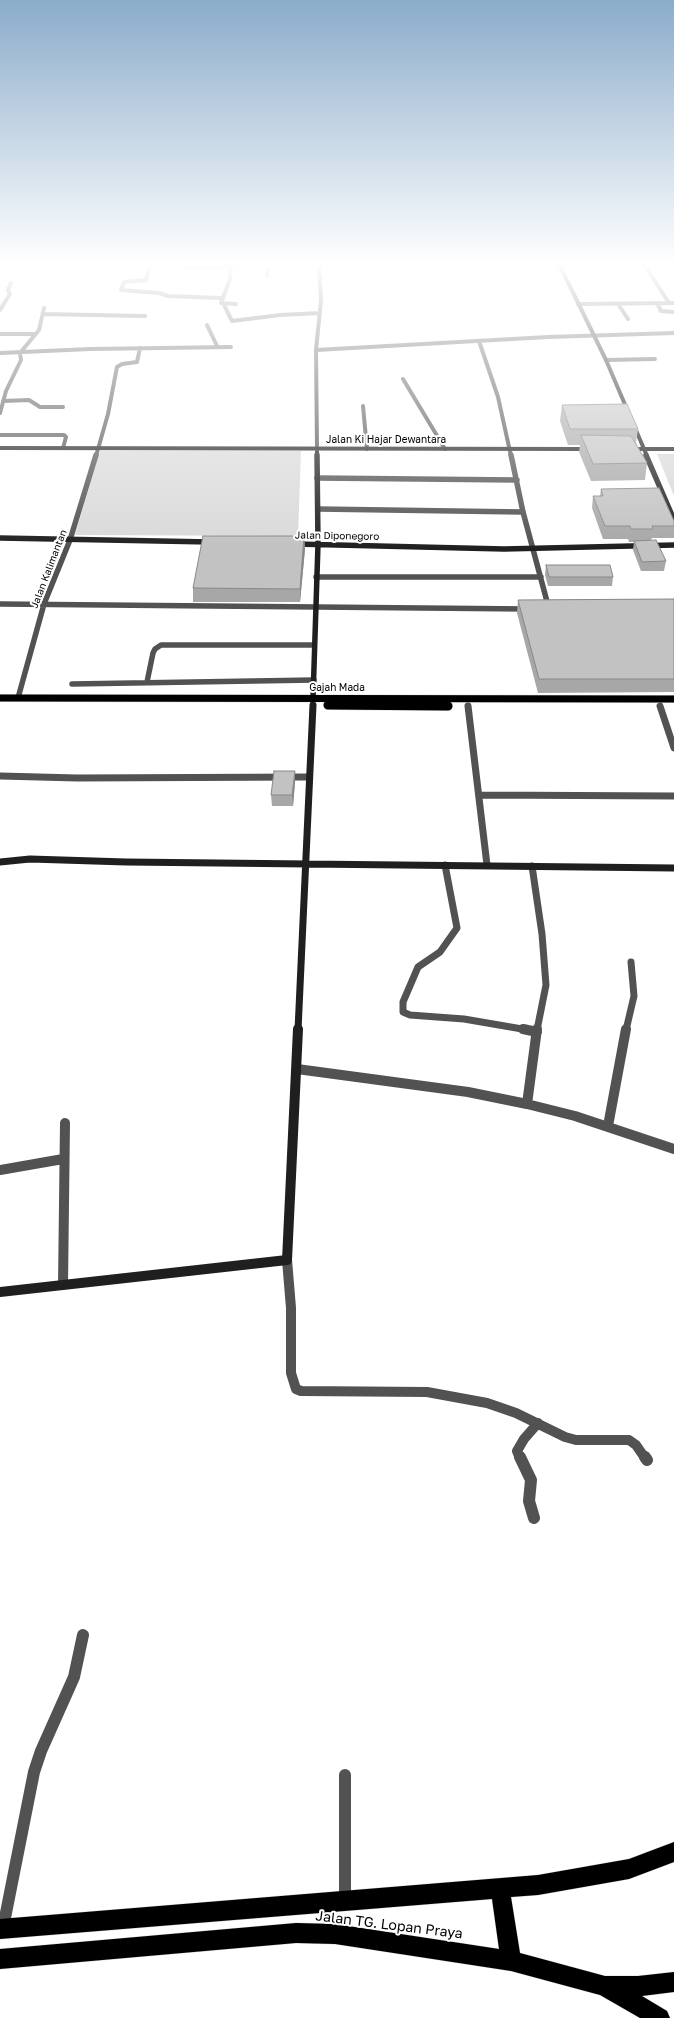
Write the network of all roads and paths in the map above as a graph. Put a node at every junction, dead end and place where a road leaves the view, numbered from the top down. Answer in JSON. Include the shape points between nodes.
{"nodes":[{"id":1,"x":21,"y":360,"type":"edge"},
{"id":2,"x":138,"y":360,"type":"edge"},
{"id":3,"x":316,"y":360,"type":"edge"},
{"id":4,"x":486,"y":360,"type":"edge"},
{"id":5,"x":606,"y":360,"type":"edge"},
{"id":6,"x":403,"y":379,"type":"dead end"},
{"id":7,"x":3,"y":400,"type":"junction"},
{"id":8,"x":63,"y":406,"type":"dead end"},
{"id":9,"x":363,"y":406,"type":"dead end"},
{"id":10,"x":0,"y":414,"type":"edge"},
{"id":11,"x":0,"y":435,"type":"edge"},
{"id":12,"x":0,"y":448,"type":"edge"},
{"id":13,"x":63,"y":448,"type":"junction"},
{"id":14,"x":98,"y":448,"type":"junction"},
{"id":15,"x":317,"y":449,"type":"junction"},
{"id":16,"x":367,"y":449,"type":"junction"},
{"id":17,"x":445,"y":449,"type":"junction"},
{"id":18,"x":509,"y":449,"type":"junction"},
{"id":19,"x":592,"y":449,"type":"edge"},
{"id":20,"x":622,"y":449,"type":"edge"},
{"id":21,"x":645,"y":449,"type":"junction"},
{"id":22,"x":674,"y":449,"type":"edge"},
{"id":23,"x":317,"y":478,"type":"junction"},
{"id":24,"x":517,"y":480,"type":"junction"},
{"id":25,"x":318,"y":509,"type":"junction"},
{"id":26,"x":523,"y":512,"type":"junction"},
{"id":27,"x":674,"y":520,"type":"edge"},
{"id":28,"x":0,"y":538,"type":"edge"},
{"id":29,"x":70,"y":540,"type":"junction"},
{"id":30,"x":220,"y":542,"type":"edge"},
{"id":31,"x":288,"y":543,"type":"edge"},
{"id":32,"x":318,"y":544,"type":"junction"},
{"id":33,"x":674,"y":545,"type":"edge"},
{"id":34,"x":534,"y":549,"type":"junction"},
{"id":35,"x":316,"y":577,"type":"junction"},
{"id":36,"x":541,"y":577,"type":"junction"},
{"id":37,"x":0,"y":604,"type":"edge"},
{"id":38,"x":44,"y":604,"type":"junction"},
{"id":39,"x":316,"y":608,"type":"junction"},
{"id":40,"x":533,"y":609,"type":"edge"},
{"id":41,"x":541,"y":609,"type":"edge"},
{"id":42,"x":548,"y":609,"type":"junction"},
{"id":43,"x":556,"y":609,"type":"edge"},
{"id":44,"x":314,"y":645,"type":"junction"},
{"id":45,"x":314,"y":680,"type":"junction"},
{"id":46,"x":147,"y":682,"type":"junction"},
{"id":47,"x":72,"y":684,"type":"dead end"},
{"id":48,"x":0,"y":698,"type":"edge"},
{"id":49,"x":18,"y":698,"type":"junction"},
{"id":50,"x":674,"y":699,"type":"edge"},
{"id":51,"x":130,"y":701,"type":"junction"},
{"id":52,"x":313,"y":702,"type":"junction"},
{"id":53,"x":566,"y":702,"type":"junction"},
{"id":54,"x":0,"y":704,"type":"edge"},
{"id":55,"x":468,"y":706,"type":"junction"},
{"id":56,"x":660,"y":706,"type":"junction"},
{"id":57,"x":674,"y":706,"type":"edge"},
{"id":58,"x":674,"y":748,"type":"edge"},
{"id":59,"x":0,"y":776,"type":"edge"},
{"id":60,"x":309,"y":777,"type":"junction"},
{"id":61,"x":479,"y":795,"type":"junction"},
{"id":62,"x":674,"y":796,"type":"edge"},
{"id":63,"x":0,"y":862,"type":"edge"},
{"id":64,"x":306,"y":863,"type":"junction"},
{"id":65,"x":445,"y":865,"type":"junction"},
{"id":66,"x":487,"y":865,"type":"junction"},
{"id":67,"x":532,"y":866,"type":"junction"},
{"id":68,"x":674,"y":868,"type":"edge"},
{"id":69,"x":631,"y":962,"type":"dead end"},
{"id":70,"x":537,"y":1032,"type":"junction"},
{"id":71,"x":297,"y":1069,"type":"junction"},
{"id":72,"x":526,"y":1104,"type":"junction"},
{"id":73,"x":65,"y":1123,"type":"dead end"},
{"id":74,"x":608,"y":1126,"type":"junction"},
{"id":75,"x":674,"y":1149,"type":"edge"},
{"id":76,"x":63,"y":1160,"type":"junction"},
{"id":77,"x":0,"y":1170,"type":"edge"},
{"id":78,"x":287,"y":1260,"type":"junction"},
{"id":79,"x":63,"y":1285,"type":"junction"},
{"id":80,"x":0,"y":1292,"type":"edge"},
{"id":81,"x":538,"y":1423,"type":"junction"},
{"id":82,"x":647,"y":1460,"type":"dead end"},
{"id":83,"x":534,"y":1518,"type":"dead end"},
{"id":84,"x":84,"y":1635,"type":"dead end"},
{"id":85,"x":346,"y":1775,"type":"dead end"},
{"id":86,"x":674,"y":1852,"type":"edge"},
{"id":87,"x":500,"y":1887,"type":"junction"},
{"id":88,"x":345,"y":1900,"type":"junction"},
{"id":89,"x":1,"y":1929,"type":"edge"},
{"id":90,"x":0,"y":1959,"type":"edge"},
{"id":91,"x":511,"y":1961,"type":"junction"},
{"id":92,"x":674,"y":1982,"type":"edge"},
{"id":93,"x":605,"y":1986,"type":"junction"},
{"id":94,"x":660,"y":2018,"type":"edge"}],
"edges":[{"from":1,"to":7,"type":"street"},
{"from":2,"to":14,"type":"street","name":"Jalan Kalimantan","via":[[117,367]]},
{"from":3,"to":15,"type":"street"},
{"from":4,"to":18,"type":"street","via":[[498,397]]},
{"from":5,"to":21,"type":"street"},
{"from":6,"to":17,"type":"street"},
{"from":7,"to":8,"type":"street","via":[[29,400],[40,407]]},
{"from":7,"to":10,"type":"street"},
{"from":9,"to":16,"type":"street"},
{"from":11,"to":13,"type":"street","via":[[64,435],[66,437]]},
{"from":12,"to":13,"type":"street","name":"Jalan Ki Hajar Dewantara"},
{"from":13,"to":14,"type":"street","name":"Jalan Ki Hajar Dewantara"},
{"from":14,"to":15,"type":"street","name":"Jalan Ki Hajar Dewantara"},
{"from":14,"to":29,"type":"street","name":"Jalan Kalimantan"},
{"from":15,"to":16,"type":"street","name":"Jalan Ki Hajar Dewantara"},
{"from":15,"to":23,"type":"street"},
{"from":16,"to":17,"type":"street","name":"Jalan Ki Hajar Dewantara"},
{"from":17,"to":18,"type":"street","name":"Jalan Ki Hajar Dewantara"},
{"from":18,"to":19,"type":"street","name":"Jalan Ki Hajar Dewantara"},
{"from":18,"to":24,"type":"street"},
{"from":20,"to":21,"type":"street"},
{"from":21,"to":22,"type":"street"},
{"from":21,"to":27,"type":"street"},
{"from":23,"to":24,"type":"street"},
{"from":23,"to":25,"type":"street"},
{"from":24,"to":26,"type":"street"},
{"from":25,"to":26,"type":"street"},
{"from":25,"to":32,"type":"street"},
{"from":26,"to":34,"type":"street"},
{"from":28,"to":29,"type":"street"},
{"from":29,"to":30,"type":"street"},
{"from":29,"to":38,"type":"street","name":"Jalan Kalimantan"},
{"from":31,"to":32,"type":"street","name":"Jalan Diponegoro"},
{"from":32,"to":34,"type":"street","name":"Jalan Diponegoro"},
{"from":32,"to":35,"type":"street"},
{"from":33,"to":34,"type":"street","name":"Jalan Diponegoro"},
{"from":34,"to":36,"type":"street"},
{"from":35,"to":36,"type":"street"},
{"from":35,"to":39,"type":"street"},
{"from":36,"to":42,"type":"street"},
{"from":37,"to":38,"type":"street"},
{"from":38,"to":39,"type":"street"},
{"from":38,"to":49,"type":"street","name":"Jalan Kalimantan"},
{"from":39,"to":40,"type":"street"},
{"from":39,"to":44,"type":"street"},
{"from":41,"to":42,"type":"street"},
{"from":42,"to":43,"type":"street"},
{"from":44,"to":45,"type":"street"},
{"from":44,"to":46,"type":"street","via":[[161,645],[153,653]]},
{"from":45,"to":46,"type":"street"},
{"from":45,"to":52,"type":"street"},
{"from":46,"to":47,"type":"street"},
{"from":48,"to":49,"type":"main road","name":"Gajah Mada"},
{"from":49,"to":51,"type":"main road","name":"Gajah Mada"},
{"from":50,"to":53,"type":"main road","name":"Gajah Mada"},
{"from":51,"to":52,"type":"main road","name":"Gajah Mada"},
{"from":51,"to":54,"type":"main road","name":"Gajah Mada"},
{"from":52,"to":53,"type":"main road","name":"Gajah Mada"},
{"from":52,"to":55,"type":"main road","name":"Gajah Mada"},
{"from":52,"to":60,"type":"street"},
{"from":53,"to":55,"type":"main road","name":"Gajah Mada"},
{"from":53,"to":56,"type":"main road","name":"Gajah Mada"},
{"from":55,"to":61,"type":"street"},
{"from":56,"to":57,"type":"main road","name":"Gajah Mada"},
{"from":56,"to":58,"type":"street"},
{"from":59,"to":60,"type":"street"},
{"from":60,"to":64,"type":"street"},
{"from":61,"to":62,"type":"street"},
{"from":61,"to":66,"type":"street"},
{"from":63,"to":64,"type":"street","via":[[30,859]]},
{"from":64,"to":65,"type":"street"},
{"from":64,"to":71,"type":"street"},
{"from":65,"to":66,"type":"street"},
{"from":65,"to":70,"type":"street","via":[[458,928],[440,952],[418,967],[403,1002],[403,1012],[410,1015],[464,1018]]},
{"from":66,"to":67,"type":"street"},
{"from":67,"to":68,"type":"street"},
{"from":67,"to":70,"type":"street","via":[[546,985]]},
{"from":69,"to":74,"type":"street","via":[[634,996]]},
{"from":70,"to":72,"type":"street"},
{"from":71,"to":72,"type":"street","via":[[448,1089]]},
{"from":71,"to":78,"type":"street"},
{"from":72,"to":74,"type":"street"},
{"from":73,"to":76,"type":"street"},
{"from":74,"to":75,"type":"street"},
{"from":76,"to":77,"type":"street"},
{"from":76,"to":79,"type":"street"},
{"from":78,"to":79,"type":"street"},
{"from":78,"to":81,"type":"street","via":[[291,1308],[291,1368],[296,1389],[307,1393],[427,1392],[486,1403]]},
{"from":79,"to":80,"type":"street"},
{"from":81,"to":82,"type":"street","via":[[565,1437],[584,1440],[629,1440]]},
{"from":81,"to":83,"type":"street","via":[[517,1451],[531,1480],[529,1501]]},
{"from":84,"to":89,"type":"street","via":[[74,1677],[34,1772]]},
{"from":85,"to":88,"type":"street"},
{"from":86,"to":87,"type":"highway","name":"Jalan TG. Lopan Praya","via":[[628,1869],[538,1885]]},
{"from":87,"to":88,"type":"highway","name":"Jalan TG. Lopan Praya"},
{"from":87,"to":91,"type":"highway"},
{"from":88,"to":89,"type":"highway","name":"Jalan TG. Lopan Praya"},
{"from":90,"to":91,"type":"highway","name":"Jalan TG. Lopan Praya","via":[[296,1933],[335,1934]]},
{"from":91,"to":93,"type":"highway","name":"Jalan TG. Lopan Praya"},
{"from":92,"to":93,"type":"highway","name":"Jalan TG. Lopan Praya"},
{"from":93,"to":94,"type":"highway"}]}
